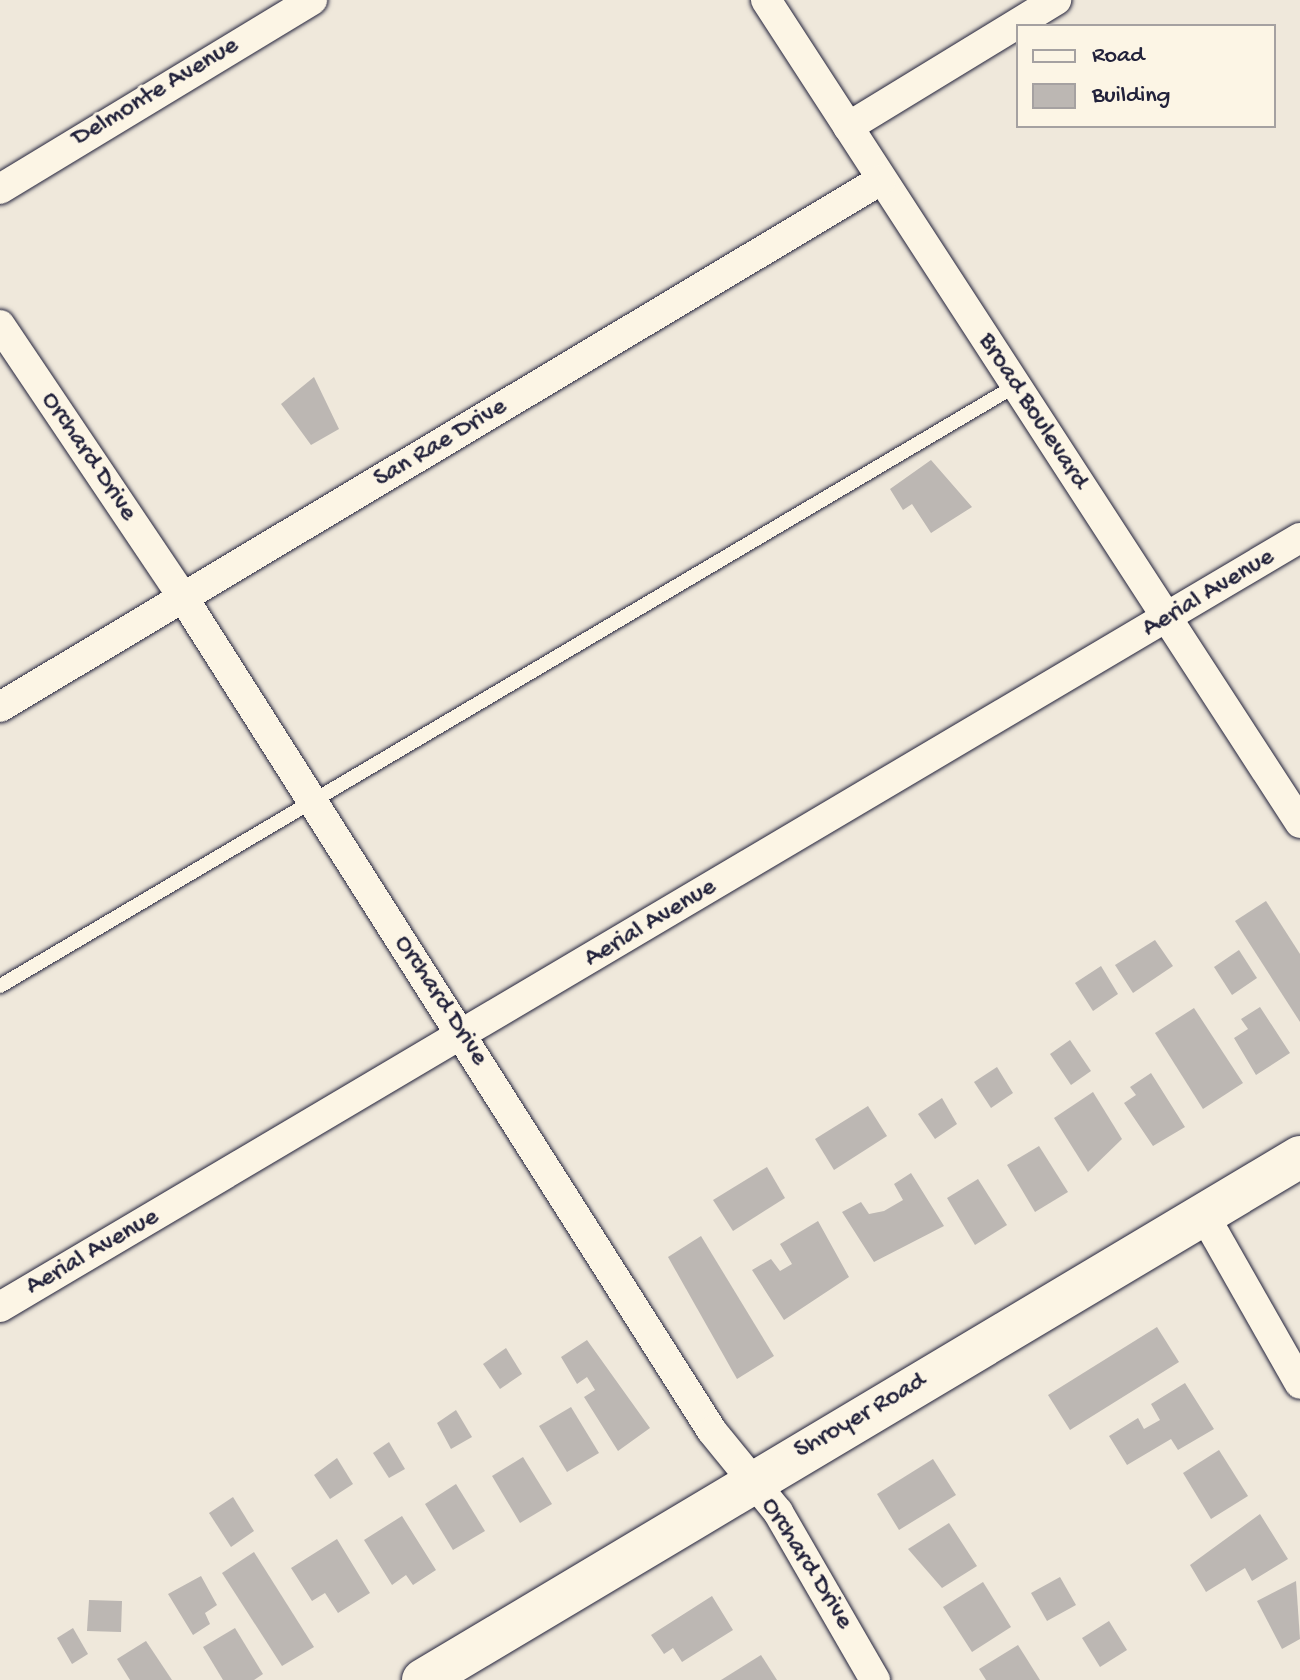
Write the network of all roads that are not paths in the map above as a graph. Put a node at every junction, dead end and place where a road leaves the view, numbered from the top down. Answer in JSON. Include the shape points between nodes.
{"nodes":[{"id":1,"x":312,"y":0,"type":"edge"},
{"id":2,"x":766,"y":0,"type":"edge"},
{"id":3,"x":1056,"y":0,"type":"edge"},
{"id":4,"x":1016,"y":24,"type":"edge"},
{"id":5,"x":1017,"y":24,"type":"edge"},
{"id":6,"x":848,"y":127,"type":"junction"},
{"id":7,"x":881,"y":180,"type":"junction"},
{"id":8,"x":0,"y":189,"type":"edge"},
{"id":9,"x":0,"y":325,"type":"edge"},
{"id":10,"x":1015,"y":386,"type":"junction"},
{"id":11,"x":1300,"y":538,"type":"edge"},
{"id":12,"x":184,"y":599,"type":"junction"},
{"id":13,"x":1167,"y":621,"type":"junction"},
{"id":14,"x":0,"y":707,"type":"edge"},
{"id":15,"x":313,"y":802,"type":"junction"},
{"id":16,"x":1300,"y":823,"type":"edge"},
{"id":17,"x":0,"y":986,"type":"edge"},
{"id":18,"x":463,"y":1036,"type":"junction"},
{"id":19,"x":1300,"y":1157,"type":"edge"},
{"id":20,"x":1204,"y":1215,"type":"junction"},
{"id":21,"x":0,"y":1307,"type":"edge"},
{"id":22,"x":1300,"y":1384,"type":"edge"},
{"id":23,"x":752,"y":1481,"type":"junction"},
{"id":24,"x":423,"y":1680,"type":"edge"},
{"id":25,"x":875,"y":1680,"type":"edge"}],
"edges":[{"from":1,"to":8,"type":"street","name":"Delmonte Avenue"},
{"from":2,"to":6,"type":"street","name":"Broad Boulevard"},
{"from":3,"to":5,"type":"street"},
{"from":4,"to":6,"type":"street"},
{"from":6,"to":7,"type":"street","name":"Broad Boulevard"},
{"from":7,"to":10,"type":"street","name":"Broad Boulevard"},
{"from":7,"to":12,"type":"street","name":"San Rae Drive"},
{"from":9,"to":12,"type":"street","name":"Orchard Drive"},
{"from":10,"to":13,"type":"street","name":"Broad Boulevard"},
{"from":10,"to":15,"type":"lane"},
{"from":11,"to":13,"type":"street","name":"Aerial Avenue"},
{"from":12,"to":14,"type":"street","name":"San Rae Drive"},
{"from":12,"to":15,"type":"street","name":"Orchard Drive"},
{"from":13,"to":16,"type":"street","name":"Broad Boulevard"},
{"from":13,"to":18,"type":"street","name":"Aerial Avenue"},
{"from":15,"to":17,"type":"lane"},
{"from":15,"to":18,"type":"street","name":"Orchard Drive"},
{"from":18,"to":21,"type":"street","name":"Aerial Avenue"},
{"from":18,"to":23,"type":"street","name":"Orchard Drive","via":[[712,1431]]},
{"from":19,"to":20,"type":"main road","name":"Shroyer Road"},
{"from":20,"to":22,"type":"street"},
{"from":20,"to":23,"type":"main road","name":"Shroyer Road"},
{"from":23,"to":24,"type":"main road","name":"Shroyer Road"},
{"from":23,"to":25,"type":"street","name":"Orchard Drive","via":[[778,1512]]}]}
